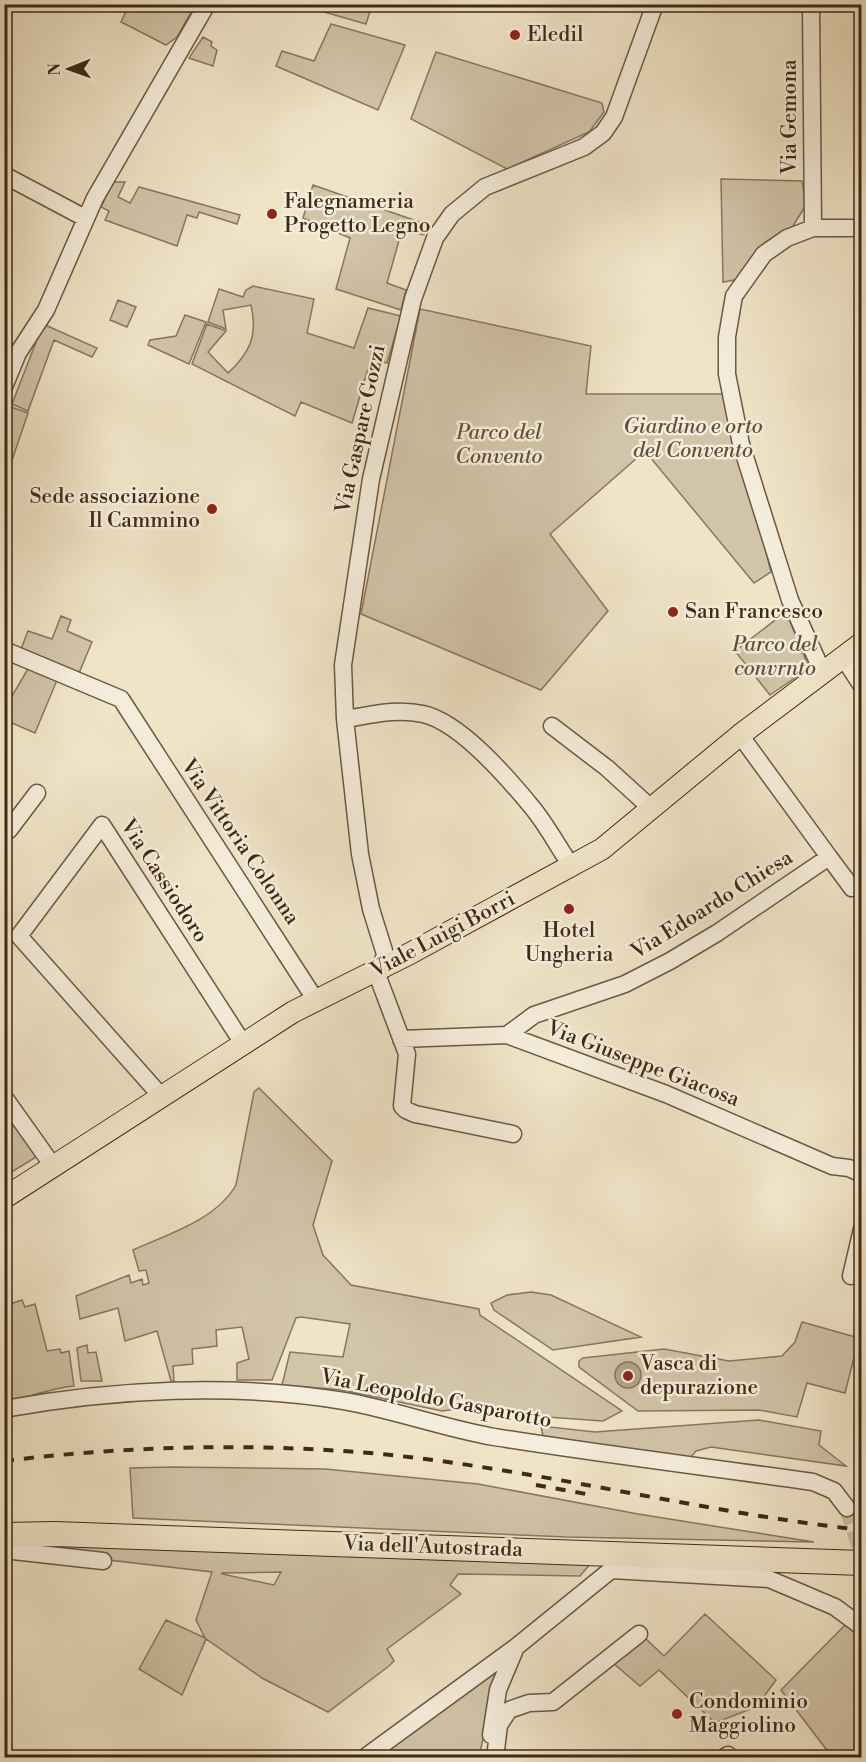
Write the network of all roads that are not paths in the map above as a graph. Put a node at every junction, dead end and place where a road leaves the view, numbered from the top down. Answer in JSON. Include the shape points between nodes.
{"nodes":[{"id":1,"x":207,"y":4,"type":"edge"},
{"id":2,"x":655,"y":4,"type":"edge"},
{"id":3,"x":811,"y":4,"type":"edge"},
{"id":4,"x":4,"y":175,"type":"edge"},
{"id":5,"x":85,"y":218,"type":"junction"},
{"id":6,"x":813,"y":228,"type":"junction"},
{"id":7,"x":861,"y":228,"type":"edge"},
{"id":8,"x":4,"y":387,"type":"edge"},
{"id":9,"x":861,"y":643,"type":"edge"},
{"id":10,"x":4,"y":650,"type":"edge"},
{"id":11,"x":843,"y":657,"type":"junction"},
{"id":12,"x":824,"y":673,"type":"junction"},
{"id":13,"x":861,"y":686,"type":"edge"},
{"id":14,"x":345,"y":719,"type":"junction"},
{"id":15,"x":552,"y":726,"type":"dead end"},
{"id":16,"x":740,"y":735,"type":"junction"},
{"id":17,"x":37,"y":793,"type":"dead end"},
{"id":18,"x":652,"y":809,"type":"junction"},
{"id":19,"x":4,"y":827,"type":"edge"},
{"id":20,"x":829,"y":857,"type":"junction"},
{"id":21,"x":572,"y":867,"type":"junction"},
{"id":22,"x":861,"y":885,"type":"edge"},
{"id":23,"x":379,"y":970,"type":"junction"},
{"id":24,"x":315,"y":999,"type":"junction"},
{"id":25,"x":507,"y":1035,"type":"junction"},
{"id":26,"x":401,"y":1039,"type":"junction"},
{"id":27,"x":244,"y":1045,"type":"junction"},
{"id":28,"x":161,"y":1096,"type":"junction"},
{"id":29,"x":4,"y":1097,"type":"edge"},
{"id":30,"x":513,"y":1134,"type":"dead end"},
{"id":31,"x":53,"y":1166,"type":"junction"},
{"id":32,"x":861,"y":1174,"type":"edge"},
{"id":33,"x":4,"y":1198,"type":"edge"},
{"id":34,"x":861,"y":1229,"type":"edge"},
{"id":35,"x":851,"y":1276,"type":"dead end"},
{"id":36,"x":4,"y":1409,"type":"edge"},
{"id":37,"x":847,"y":1508,"type":"tunnel mouth"},
{"id":38,"x":4,"y":1534,"type":"edge"},
{"id":39,"x":4,"y":1550,"type":"edge"},
{"id":40,"x":103,"y":1561,"type":"dead end"},
{"id":41,"x":861,"y":1563,"type":"edge"},
{"id":42,"x":861,"y":1627,"type":"edge"},
{"id":43,"x":639,"y":1634,"type":"dead end"},
{"id":44,"x":516,"y":1647,"type":"junction"},
{"id":45,"x":363,"y":1758,"type":"edge"},
{"id":46,"x":494,"y":1758,"type":"edge"}],
"edges":[{"from":1,"to":5,"type":"street"},
{"from":2,"to":14,"type":"street","name":"Via Gaspare Gozzi","via":[[614,117],[603,133],[584,147],[485,188],[452,214],[435,238],[413,299],[371,479],[343,664]]},
{"from":3,"to":6,"type":"street","name":"Via Gemona"},
{"from":4,"to":5,"type":"street"},
{"from":5,"to":8,"type":"street","via":[[46,310],[18,352]]},
{"from":6,"to":7,"type":"street"},
{"from":6,"to":12,"type":"street","via":[[787,238],[764,254],[734,296],[727,337],[727,374],[741,444],[790,600]]},
{"from":9,"to":11,"type":"main road","name":"Viale Luigi Borri"},
{"from":10,"to":24,"type":"street","name":"Via Vittoria Colonna","via":[[121,699]]},
{"from":11,"to":12,"type":"main road","name":"Viale Luigi Borri"},
{"from":11,"to":13,"type":"street"},
{"from":12,"to":16,"type":"main road","name":"Viale Luigi Borri"},
{"from":14,"to":21,"type":"street","via":[[396,711],[424,714],[451,726],[531,805]]},
{"from":14,"to":23,"type":"street","name":"Via Gaspare Gozzi","via":[[360,854],[385,954]]},
{"from":15,"to":18,"type":"street"},
{"from":16,"to":18,"type":"main road","name":"Viale Luigi Borri"},
{"from":16,"to":20,"type":"street"},
{"from":17,"to":19,"type":"street","via":[[9,830]]},
{"from":18,"to":21,"type":"main road","name":"Viale Luigi Borri","via":[[602,849]]},
{"from":20,"to":22,"type":"street","via":[[852,888]]},
{"from":20,"to":25,"type":"street","name":"Via Edoardo Chiesa","via":[[666,963],[623,985],[534,1015]]},
{"from":21,"to":23,"type":"main road","name":"Viale Luigi Borri"},
{"from":23,"to":24,"type":"main road","name":"Viale Luigi Borri"},
{"from":23,"to":26,"type":"street","name":"Via Gaspare Gozzi","via":[[378,977]]},
{"from":24,"to":27,"type":"main road","name":"Viale Luigi Borri"},
{"from":25,"to":26,"type":"street","name":"Via Giuseppe Giacosa"},
{"from":25,"to":32,"type":"street","name":"Via Giuseppe Giacosa","via":[[666,1094],[832,1166]]},
{"from":26,"to":30,"type":"street","name":"Via Gaspare Gozzi","via":[[407,1054],[402,1106],[406,1110]]},
{"from":27,"to":28,"type":"main road","name":"Viale Luigi Borri"},
{"from":27,"to":28,"type":"street","name":"Via Cassiodoro","via":[[102,825],[19,936]]},
{"from":28,"to":31,"type":"main road","name":"Viale Luigi Borri"},
{"from":29,"to":31,"type":"street"},
{"from":31,"to":33,"type":"main road","name":"Viale Luigi Borri"},
{"from":34,"to":35,"type":"street"},
{"from":36,"to":37,"type":"street","name":"Via Leopoldo Gasparotto","via":[[157,1393],[237,1391],[305,1396],[403,1413],[494,1436],[813,1482],[834,1491]]},
{"from":38,"to":41,"type":"highway","name":"Via dell'Autostrada"},
{"from":39,"to":40,"type":"street"},
{"from":42,"to":44,"type":"street","via":[[835,1607],[769,1579],[611,1570]]},
{"from":43,"to":46,"type":"street","via":[[553,1702],[529,1703],[509,1710],[499,1725]]},
{"from":44,"to":45,"type":"street"},
{"from":44,"to":46,"type":"street","via":[[498,1690],[490,1747]]}]}
